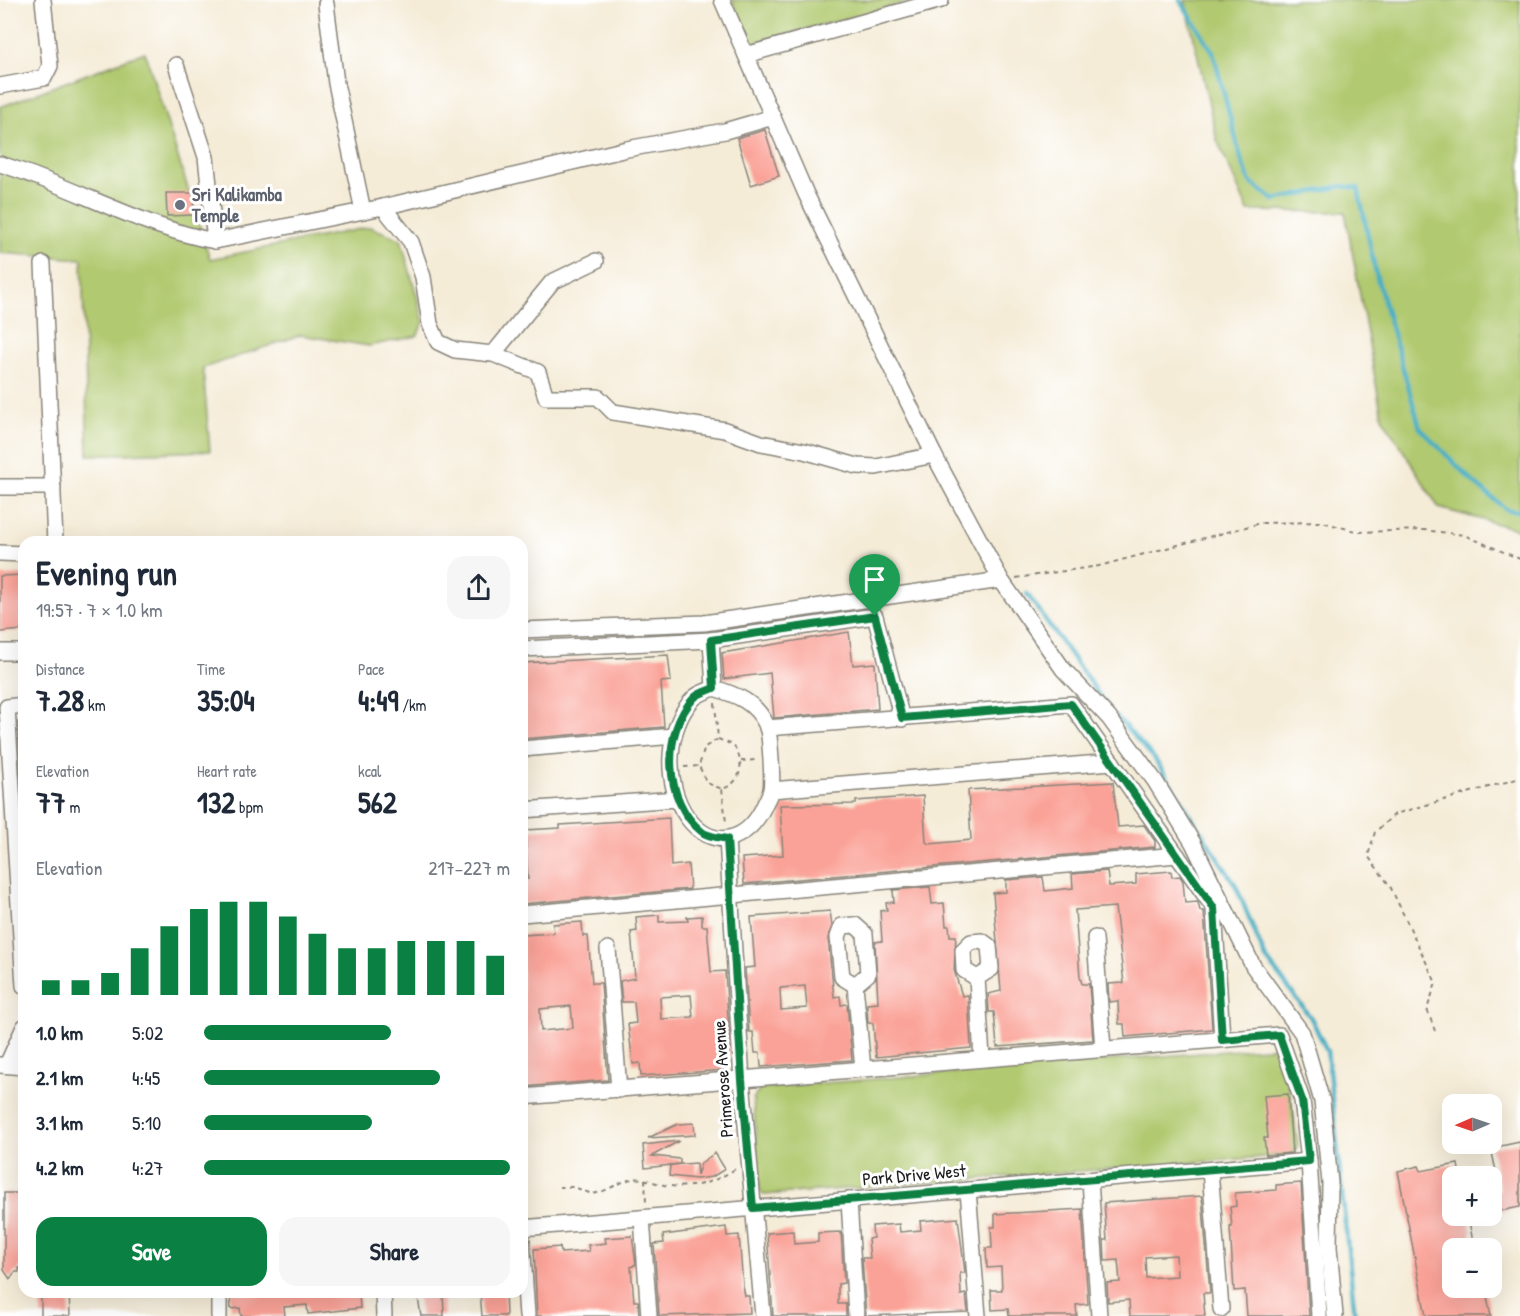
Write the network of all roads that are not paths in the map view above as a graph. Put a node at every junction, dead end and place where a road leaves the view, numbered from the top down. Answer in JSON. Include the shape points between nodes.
{"nodes":[{"id":1,"x":43,"y":0,"type":"edge"},
{"id":2,"x":722,"y":0,"type":"edge"},
{"id":3,"x":941,"y":0,"type":"edge"},
{"id":4,"x":326,"y":4,"type":"dead end"},
{"id":5,"x":746,"y":55,"type":"junction"},
{"id":6,"x":176,"y":65,"type":"dead end"},
{"id":7,"x":0,"y":86,"type":"edge"},
{"id":8,"x":773,"y":117,"type":"junction"},
{"id":9,"x":0,"y":164,"type":"edge"},
{"id":10,"x":383,"y":207,"type":"junction"},
{"id":11,"x":363,"y":211,"type":"junction"},
{"id":12,"x":215,"y":242,"type":"junction"},
{"id":13,"x":596,"y":261,"type":"dead end"},
{"id":14,"x":43,"y":264,"type":"dead end"},
{"id":15,"x":493,"y":354,"type":"junction"},
{"id":16,"x":934,"y":455,"type":"junction"},
{"id":17,"x":53,"y":487,"type":"junction"},
{"id":18,"x":0,"y":488,"type":"edge"},
{"id":19,"x":55,"y":536,"type":"edge"},
{"id":20,"x":0,"y":554,"type":"edge"},
{"id":21,"x":18,"y":554,"type":"edge"},
{"id":22,"x":1001,"y":580,"type":"junction"},
{"id":23,"x":528,"y":630,"type":"edge"},
{"id":24,"x":711,"y":640,"type":"junction"},
{"id":25,"x":528,"y":649,"type":"edge"},
{"id":26,"x":0,"y":652,"type":"edge"},
{"id":27,"x":18,"y":652,"type":"edge"},
{"id":28,"x":714,"y":688,"type":"junction"},
{"id":29,"x":18,"y":706,"type":"edge"},
{"id":30,"x":902,"y":718,"type":"junction"},
{"id":31,"x":767,"y":728,"type":"junction"},
{"id":32,"x":674,"y":736,"type":"junction"},
{"id":33,"x":528,"y":748,"type":"edge"},
{"id":34,"x":1112,"y":762,"type":"junction"},
{"id":35,"x":771,"y":790,"type":"junction"},
{"id":36,"x":677,"y":799,"type":"junction"},
{"id":37,"x":528,"y":810,"type":"edge"},
{"id":38,"x":727,"y":839,"type":"junction"},
{"id":39,"x":1177,"y":855,"type":"junction"},
{"id":40,"x":18,"y":888,"type":"edge"},
{"id":41,"x":730,"y":896,"type":"junction"},
{"id":42,"x":528,"y":913,"type":"edge"},
{"id":43,"x":1095,"y":938,"type":"dead end"},
{"id":44,"x":608,"y":949,"type":"dead end"},
{"id":45,"x":977,"y":978,"type":"dead end"},
{"id":46,"x":855,"y":985,"type":"dead end"},
{"id":47,"x":18,"y":1038,"type":"edge"},
{"id":48,"x":1222,"y":1040,"type":"junction"},
{"id":49,"x":1103,"y":1049,"type":"junction"},
{"id":50,"x":982,"y":1058,"type":"junction"},
{"id":51,"x":4,"y":1065,"type":"edge"},
{"id":52,"x":863,"y":1069,"type":"junction"},
{"id":53,"x":742,"y":1080,"type":"junction"},
{"id":54,"x":620,"y":1090,"type":"junction"},
{"id":55,"x":528,"y":1097,"type":"edge"},
{"id":56,"x":1309,"y":1161,"type":"junction"},
{"id":57,"x":1210,"y":1170,"type":"junction"},
{"id":58,"x":1090,"y":1180,"type":"junction"},
{"id":59,"x":968,"y":1190,"type":"junction"},
{"id":60,"x":849,"y":1200,"type":"junction"},
{"id":61,"x":753,"y":1208,"type":"junction"},
{"id":62,"x":645,"y":1217,"type":"junction"},
{"id":63,"x":528,"y":1227,"type":"edge"},
{"id":64,"x":219,"y":1298,"type":"edge"},
{"id":65,"x":383,"y":1298,"type":"edge"},
{"id":66,"x":526,"y":1298,"type":"edge"},
{"id":67,"x":1221,"y":1309,"type":"dead end"},
{"id":68,"x":219,"y":1316,"type":"edge"},
{"id":69,"x":384,"y":1316,"type":"edge"},
{"id":70,"x":527,"y":1316,"type":"edge"},
{"id":71,"x":649,"y":1316,"type":"edge"},
{"id":72,"x":763,"y":1316,"type":"edge"},
{"id":73,"x":856,"y":1316,"type":"edge"},
{"id":74,"x":978,"y":1316,"type":"edge"},
{"id":75,"x":1099,"y":1316,"type":"edge"},
{"id":76,"x":1319,"y":1316,"type":"edge"},
{"id":77,"x":1335,"y":1316,"type":"edge"}],
"edges":[{"from":1,"to":7,"type":"street","via":[[50,66],[44,78]]},
{"from":2,"to":5,"type":"street"},
{"from":3,"to":5,"type":"street"},
{"from":4,"to":11,"type":"street","via":[[336,83]]},
{"from":5,"to":8,"type":"street"},
{"from":6,"to":12,"type":"street","via":[[206,157]]},
{"from":8,"to":10,"type":"street"},
{"from":8,"to":16,"type":"street","via":[[806,194]]},
{"from":9,"to":12,"type":"street","via":[[45,178],[162,226]]},
{"from":10,"to":11,"type":"street"},
{"from":10,"to":15,"type":"street","via":[[411,242],[423,277],[430,324],[438,342],[455,350]]},
{"from":11,"to":12,"type":"street"},
{"from":13,"to":15,"type":"street","via":[[552,282]]},
{"from":14,"to":17,"type":"street"},
{"from":15,"to":16,"type":"street","via":[[538,372],[546,397],[598,397],[613,412],[725,430],[771,446],[857,466],[876,467]]},
{"from":16,"to":22,"type":"street"},
{"from":17,"to":18,"type":"street"},
{"from":17,"to":19,"type":"street"},
{"from":20,"to":21,"type":"street"},
{"from":22,"to":23,"type":"street","via":[[704,622]]},
{"from":22,"to":77,"type":"street","via":[[1063,669],[1109,718],[1155,781],[1193,843],[1252,966],[1302,1033],[1322,1101],[1330,1183],[1329,1246]]},
{"from":24,"to":25,"type":"street"},
{"from":24,"to":28,"type":"street"},
{"from":24,"to":30,"type":"street","via":[[875,616]]},
{"from":26,"to":27,"type":"street"},
{"from":28,"to":31,"type":"street","via":[[740,696],[755,708]]},
{"from":28,"to":32,"type":"street","via":[[695,696],[681,715]]},
{"from":29,"to":40,"type":"street","via":[[7,707]]},
{"from":30,"to":31,"type":"street"},
{"from":30,"to":34,"type":"street","via":[[1071,704]]},
{"from":31,"to":35,"type":"street"},
{"from":32,"to":33,"type":"street"},
{"from":32,"to":36,"type":"street","via":[[672,779]]},
{"from":34,"to":35,"type":"street"},
{"from":34,"to":39,"type":"street"},
{"from":35,"to":38,"type":"street","via":[[759,818],[745,834]]},
{"from":36,"to":37,"type":"street"},
{"from":36,"to":38,"type":"street","via":[[703,833]]},
{"from":38,"to":41,"type":"street","name":"Primerose Avenue"},
{"from":39,"to":41,"type":"street"},
{"from":39,"to":48,"type":"street","via":[[1214,908]]},
{"from":41,"to":42,"type":"street"},
{"from":41,"to":53,"type":"street","name":"Primerose Avenue"},
{"from":43,"to":49,"type":"street"},
{"from":44,"to":54,"type":"street"},
{"from":45,"to":50,"type":"street"},
{"from":46,"to":52,"type":"street"},
{"from":47,"to":51,"type":"street"},
{"from":48,"to":49,"type":"street"},
{"from":48,"to":56,"type":"street","via":[[1279,1035],[1302,1100]]},
{"from":49,"to":50,"type":"street"},
{"from":50,"to":52,"type":"street"},
{"from":52,"to":53,"type":"street"},
{"from":53,"to":54,"type":"street"},
{"from":53,"to":61,"type":"street","name":"Primerose Avenue"},
{"from":54,"to":55,"type":"street"},
{"from":56,"to":57,"type":"street","name":"Park Drive West"},
{"from":56,"to":76,"type":"street"},
{"from":57,"to":58,"type":"street","name":"Park Drive West"},
{"from":57,"to":67,"type":"street"},
{"from":58,"to":59,"type":"street","name":"Park Drive West"},
{"from":58,"to":75,"type":"street"},
{"from":59,"to":60,"type":"street","name":"Park Drive West"},
{"from":59,"to":74,"type":"street"},
{"from":60,"to":61,"type":"street","name":"Park Drive West"},
{"from":60,"to":73,"type":"street"},
{"from":61,"to":62,"type":"street","name":"Park Drive West"},
{"from":61,"to":72,"type":"street","name":"Primerose Avenue"},
{"from":62,"to":63,"type":"street","name":"Park Drive West"},
{"from":62,"to":71,"type":"street"},
{"from":64,"to":68,"type":"street"},
{"from":65,"to":69,"type":"street"},
{"from":66,"to":70,"type":"street"}]}
